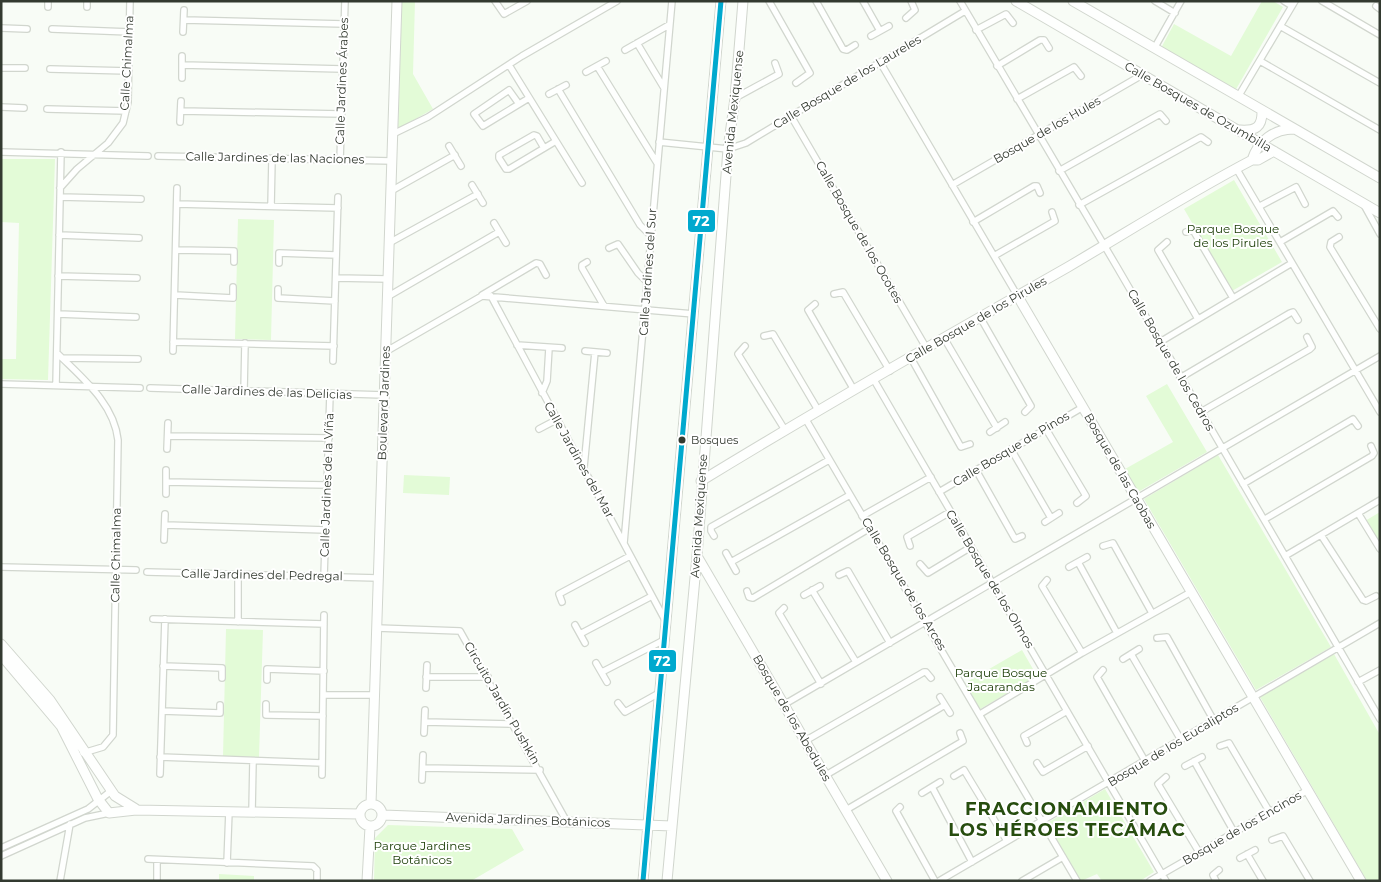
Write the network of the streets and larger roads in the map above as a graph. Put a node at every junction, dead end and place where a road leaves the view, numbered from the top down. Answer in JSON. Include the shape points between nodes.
{"nodes":[{"id":1,"x":130,"y":1,"type":"edge"},
{"id":2,"x":344,"y":1,"type":"edge"},
{"id":3,"x":397,"y":1,"type":"edge"},
{"id":4,"x":495,"y":1,"type":"edge"},
{"id":5,"x":527,"y":1,"type":"edge"},
{"id":6,"x":617,"y":1,"type":"edge"},
{"id":7,"x":672,"y":1,"type":"edge"},
{"id":8,"x":721,"y":1,"type":"edge"},
{"id":9,"x":743,"y":1,"type":"edge"},
{"id":10,"x":769,"y":1,"type":"edge"},
{"id":11,"x":816,"y":1,"type":"edge"},
{"id":12,"x":863,"y":1,"type":"edge"},
{"id":13,"x":911,"y":1,"type":"edge"},
{"id":14,"x":960,"y":1,"type":"edge"},
{"id":15,"x":1016,"y":1,"type":"edge"},
{"id":16,"x":1073,"y":1,"type":"edge"},
{"id":17,"x":1155,"y":1,"type":"edge"},
{"id":18,"x":1181,"y":1,"type":"edge"},
{"id":19,"x":1284,"y":1,"type":"edge"},
{"id":20,"x":1322,"y":1,"type":"edge"},
{"id":21,"x":1293,"y":4,"type":"edge"},
{"id":22,"x":184,"y":10,"type":"dead end"},
{"id":23,"x":965,"y":11,"type":"junction"},
{"id":24,"x":1175,"y":13,"type":"junction"},
{"id":25,"x":906,"y":18,"type":"dead end"},
{"id":26,"x":184,"y":20,"type":"junction"},
{"id":27,"x":1012,"y":23,"type":"dead end"},
{"id":28,"x":344,"y":24,"type":"junction"},
{"id":29,"x":669,"y":25,"type":"junction"},
{"id":30,"x":889,"y":26,"type":"dead end"},
{"id":31,"x":1280,"y":26,"type":"junction"},
{"id":32,"x":1,"y":28,"type":"edge"},
{"id":33,"x":27,"y":29,"type":"dead end"},
{"id":34,"x":52,"y":30,"type":"dead end"},
{"id":35,"x":976,"y":30,"type":"junction"},
{"id":36,"x":880,"y":31,"type":"junction"},
{"id":37,"x":130,"y":32,"type":"junction"},
{"id":38,"x":183,"y":32,"type":"dead end"},
{"id":39,"x":1380,"y":35,"type":"edge"},
{"id":40,"x":871,"y":36,"type":"dead end"},
{"id":41,"x":636,"y":43,"type":"junction"},
{"id":42,"x":855,"y":45,"type":"dead end"},
{"id":43,"x":1155,"y":47,"type":"junction"},
{"id":44,"x":1049,"y":48,"type":"dead end"},
{"id":45,"x":625,"y":50,"type":"dead end"},
{"id":46,"x":182,"y":56,"type":"dead end"},
{"id":47,"x":606,"y":61,"type":"dead end"},
{"id":48,"x":1260,"y":61,"type":"junction"},
{"id":49,"x":880,"y":62,"type":"junction"},
{"id":50,"x":775,"y":63,"type":"dead end"},
{"id":51,"x":509,"y":65,"type":"junction"},
{"id":52,"x":182,"y":66,"type":"junction"},
{"id":53,"x":597,"y":66,"type":"junction"},
{"id":54,"x":997,"y":66,"type":"junction"},
{"id":55,"x":1,"y":68,"type":"edge"},
{"id":56,"x":25,"y":68,"type":"dead end"},
{"id":57,"x":50,"y":69,"type":"dead end"},
{"id":58,"x":342,"y":69,"type":"junction"},
{"id":59,"x":129,"y":71,"type":"junction"},
{"id":60,"x":586,"y":72,"type":"dead end"},
{"id":61,"x":1142,"y":74,"type":"junction"},
{"id":62,"x":1081,"y":76,"type":"dead end"},
{"id":63,"x":182,"y":78,"type":"dead end"},
{"id":64,"x":796,"y":83,"type":"dead end"},
{"id":65,"x":1380,"y":83,"type":"edge"},
{"id":66,"x":566,"y":85,"type":"dead end"},
{"id":67,"x":664,"y":88,"type":"junction"},
{"id":68,"x":558,"y":89,"type":"junction"},
{"id":69,"x":550,"y":94,"type":"dead end"},
{"id":70,"x":1238,"y":97,"type":"junction"},
{"id":71,"x":529,"y":98,"type":"junction"},
{"id":72,"x":735,"y":98,"type":"junction"},
{"id":73,"x":1017,"y":99,"type":"junction"},
{"id":74,"x":181,"y":101,"type":"dead end"},
{"id":75,"x":519,"y":104,"type":"junction"},
{"id":76,"x":1,"y":107,"type":"edge"},
{"id":77,"x":24,"y":108,"type":"dead end"},
{"id":78,"x":47,"y":108,"type":"dead end"},
{"id":79,"x":181,"y":110,"type":"junction"},
{"id":80,"x":126,"y":111,"type":"junction"},
{"id":81,"x":1262,"y":112,"type":"junction"},
{"id":82,"x":341,"y":114,"type":"junction"},
{"id":83,"x":791,"y":116,"type":"junction"},
{"id":84,"x":1166,"y":121,"type":"dead end"},
{"id":85,"x":180,"y":122,"type":"dead end"},
{"id":86,"x":1238,"y":130,"type":"junction"},
{"id":87,"x":1294,"y":130,"type":"junction"},
{"id":88,"x":1380,"y":130,"type":"edge"},
{"id":89,"x":392,"y":134,"type":"junction"},
{"id":90,"x":1038,"y":135,"type":"junction"},
{"id":91,"x":556,"y":141,"type":"junction"},
{"id":92,"x":659,"y":142,"type":"junction"},
{"id":93,"x":1208,"y":142,"type":"dead end"},
{"id":94,"x":1262,"y":144,"type":"junction"},
{"id":95,"x":449,"y":146,"type":"dead end"},
{"id":96,"x":707,"y":146,"type":"junction"},
{"id":97,"x":544,"y":148,"type":"junction"},
{"id":98,"x":728,"y":149,"type":"junction"},
{"id":99,"x":1274,"y":151,"type":"junction"},
{"id":100,"x":1,"y":152,"type":"edge"},
{"id":101,"x":61,"y":152,"type":"junction"},
{"id":102,"x":93,"y":154,"type":"junction"},
{"id":103,"x":454,"y":155,"type":"junction"},
{"id":104,"x":148,"y":156,"type":"dead end"},
{"id":105,"x":158,"y":156,"type":"dead end"},
{"id":106,"x":272,"y":159,"type":"junction"},
{"id":107,"x":340,"y":160,"type":"junction"},
{"id":108,"x":392,"y":160,"type":"junction"},
{"id":109,"x":1252,"y":160,"type":"junction"},
{"id":110,"x":657,"y":163,"type":"junction"},
{"id":111,"x":461,"y":166,"type":"dead end"},
{"id":112,"x":1236,"y":168,"type":"junction"},
{"id":113,"x":1059,"y":171,"type":"junction"},
{"id":114,"x":1380,"y":178,"type":"edge"},
{"id":115,"x":582,"y":183,"type":"dead end"},
{"id":116,"x":952,"y":185,"type":"junction"},
{"id":117,"x":472,"y":186,"type":"dead end"},
{"id":118,"x":60,"y":188,"type":"junction"},
{"id":119,"x":177,"y":188,"type":"dead end"},
{"id":120,"x":391,"y":191,"type":"junction"},
{"id":121,"x":1040,"y":193,"type":"dead end"},
{"id":122,"x":478,"y":194,"type":"junction"},
{"id":123,"x":60,"y":197,"type":"junction"},
{"id":124,"x":338,"y":197,"type":"dead end"},
{"id":125,"x":141,"y":199,"type":"dead end"},
{"id":126,"x":1363,"y":202,"type":"junction"},
{"id":127,"x":482,"y":203,"type":"dead end"},
{"id":128,"x":177,"y":204,"type":"junction"},
{"id":129,"x":1305,"y":204,"type":"dead end"},
{"id":130,"x":1079,"y":205,"type":"junction"},
{"id":131,"x":271,"y":206,"type":"junction"},
{"id":132,"x":1260,"y":206,"type":"junction"},
{"id":133,"x":338,"y":208,"type":"junction"},
{"id":134,"x":1052,"y":212,"type":"dead end"},
{"id":135,"x":1380,"y":212,"type":"edge"},
{"id":136,"x":1338,"y":217,"type":"dead end"},
{"id":137,"x":973,"y":222,"type":"junction"},
{"id":138,"x":494,"y":223,"type":"dead end"},
{"id":139,"x":499,"y":232,"type":"junction"},
{"id":140,"x":1186,"y":232,"type":"dead end"},
{"id":141,"x":1380,"y":234,"type":"edge"},
{"id":142,"x":59,"y":235,"type":"junction"},
{"id":143,"x":650,"y":235,"type":"junction"},
{"id":144,"x":1339,"y":237,"type":"dead end"},
{"id":145,"x":140,"y":238,"type":"dead end"},
{"id":146,"x":1167,"y":242,"type":"dead end"},
{"id":147,"x":1280,"y":242,"type":"junction"},
{"id":148,"x":389,"y":243,"type":"junction"},
{"id":149,"x":506,"y":243,"type":"dead end"},
{"id":150,"x":1103,"y":245,"type":"junction"},
{"id":151,"x":609,"y":248,"type":"dead end"},
{"id":152,"x":176,"y":250,"type":"junction"},
{"id":153,"x":336,"y":255,"type":"junction"},
{"id":154,"x":994,"y":256,"type":"junction"},
{"id":155,"x":234,"y":262,"type":"dead end"},
{"id":156,"x":587,"y":262,"type":"dead end"},
{"id":157,"x":279,"y":263,"type":"dead end"},
{"id":158,"x":1292,"y":264,"type":"junction"},
{"id":159,"x":546,"y":275,"type":"dead end"},
{"id":160,"x":58,"y":276,"type":"junction"},
{"id":161,"x":137,"y":278,"type":"dead end"},
{"id":162,"x":336,"y":278,"type":"junction"},
{"id":163,"x":388,"y":279,"type":"junction"},
{"id":164,"x":647,"y":282,"type":"junction"},
{"id":165,"x":234,"y":287,"type":"dead end"},
{"id":166,"x":278,"y":289,"type":"dead end"},
{"id":167,"x":834,"y":294,"type":"dead end"},
{"id":168,"x":175,"y":295,"type":"junction"},
{"id":169,"x":1017,"y":295,"type":"junction"},
{"id":170,"x":482,"y":296,"type":"junction"},
{"id":171,"x":491,"y":296,"type":"junction"},
{"id":172,"x":387,"y":297,"type":"junction"},
{"id":173,"x":1233,"y":298,"type":"junction"},
{"id":174,"x":335,"y":300,"type":"junction"},
{"id":175,"x":815,"y":304,"type":"dead end"},
{"id":176,"x":604,"y":306,"type":"junction"},
{"id":177,"x":645,"y":310,"type":"junction"},
{"id":178,"x":58,"y":314,"type":"junction"},
{"id":179,"x":694,"y":314,"type":"junction"},
{"id":180,"x":136,"y":317,"type":"dead end"},
{"id":181,"x":980,"y":317,"type":"junction"},
{"id":182,"x":1198,"y":319,"type":"junction"},
{"id":183,"x":1298,"y":320,"type":"dead end"},
{"id":184,"x":1380,"y":329,"type":"edge"},
{"id":185,"x":764,"y":336,"type":"dead end"},
{"id":186,"x":1307,"y":337,"type":"dead end"},
{"id":187,"x":944,"y":338,"type":"junction"},
{"id":188,"x":173,"y":342,"type":"junction"},
{"id":189,"x":1160,"y":342,"type":"junction"},
{"id":190,"x":245,"y":343,"type":"junction"},
{"id":191,"x":517,"y":344,"type":"junction"},
{"id":192,"x":334,"y":346,"type":"junction"},
{"id":193,"x":745,"y":346,"type":"dead end"},
{"id":194,"x":549,"y":348,"type":"junction"},
{"id":195,"x":562,"y":348,"type":"dead end"},
{"id":196,"x":926,"y":349,"type":"junction"},
{"id":197,"x":173,"y":351,"type":"dead end"},
{"id":198,"x":585,"y":351,"type":"dead end"},
{"id":199,"x":385,"y":352,"type":"junction"},
{"id":200,"x":595,"y":352,"type":"junction"},
{"id":201,"x":607,"y":353,"type":"dead end"},
{"id":202,"x":59,"y":356,"type":"junction"},
{"id":203,"x":1380,"y":356,"type":"edge"},
{"id":204,"x":911,"y":358,"type":"junction"},
{"id":205,"x":138,"y":360,"type":"dead end"},
{"id":206,"x":334,"y":361,"type":"dead end"},
{"id":207,"x":890,"y":370,"type":"junction"},
{"id":208,"x":1355,"y":370,"type":"junction"},
{"id":209,"x":1180,"y":378,"type":"junction"},
{"id":210,"x":874,"y":380,"type":"junction"},
{"id":211,"x":1,"y":384,"type":"edge"},
{"id":212,"x":56,"y":385,"type":"junction"},
{"id":213,"x":89,"y":386,"type":"junction"},
{"id":214,"x":140,"y":388,"type":"dead end"},
{"id":215,"x":150,"y":388,"type":"dead end"},
{"id":216,"x":854,"y":390,"type":"junction"},
{"id":217,"x":244,"y":391,"type":"junction"},
{"id":218,"x":542,"y":393,"type":"junction"},
{"id":219,"x":330,"y":394,"type":"junction"},
{"id":220,"x":384,"y":395,"type":"junction"},
{"id":221,"x":1083,"y":407,"type":"junction"},
{"id":222,"x":818,"y":410,"type":"junction"},
{"id":223,"x":1025,"y":412,"type":"dead end"},
{"id":224,"x":1201,"y":412,"type":"junction"},
{"id":225,"x":1380,"y":412,"type":"edge"},
{"id":226,"x":805,"y":418,"type":"junction"},
{"id":227,"x":558,"y":419,"type":"junction"},
{"id":228,"x":1005,"y":422,"type":"dead end"},
{"id":229,"x":168,"y":423,"type":"dead end"},
{"id":230,"x":1358,"y":426,"type":"dead end"},
{"id":231,"x":997,"y":428,"type":"junction"},
{"id":232,"x":539,"y":429,"type":"dead end"},
{"id":233,"x":1046,"y":429,"type":"junction"},
{"id":234,"x":785,"y":430,"type":"junction"},
{"id":235,"x":990,"y":432,"type":"dead end"},
{"id":236,"x":168,"y":436,"type":"junction"},
{"id":237,"x":329,"y":438,"type":"junction"},
{"id":238,"x":970,"y":444,"type":"dead end"},
{"id":239,"x":1371,"y":446,"type":"dead end"},
{"id":240,"x":1222,"y":448,"type":"junction"},
{"id":241,"x":168,"y":449,"type":"dead end"},
{"id":242,"x":1011,"y":449,"type":"junction"},
{"id":243,"x":829,"y":460,"type":"junction"},
{"id":244,"x":584,"y":468,"type":"junction"},
{"id":245,"x":166,"y":470,"type":"dead end"},
{"id":246,"x":976,"y":470,"type":"junction"},
{"id":247,"x":931,"y":477,"type":"junction"},
{"id":248,"x":701,"y":481,"type":"junction"},
{"id":249,"x":166,"y":482,"type":"junction"},
{"id":250,"x":1243,"y":484,"type":"junction"},
{"id":251,"x":327,"y":485,"type":"junction"},
{"id":252,"x":939,"y":492,"type":"junction"},
{"id":253,"x":166,"y":494,"type":"dead end"},
{"id":254,"x":850,"y":495,"type":"junction"},
{"id":255,"x":1136,"y":499,"type":"junction"},
{"id":256,"x":1380,"y":500,"type":"edge"},
{"id":257,"x":1077,"y":503,"type":"dead end"},
{"id":258,"x":950,"y":512,"type":"junction"},
{"id":259,"x":1060,"y":513,"type":"dead end"},
{"id":260,"x":1358,"y":513,"type":"junction"},
{"id":261,"x":165,"y":514,"type":"dead end"},
{"id":262,"x":862,"y":516,"type":"junction"},
{"id":263,"x":1051,"y":518,"type":"junction"},
{"id":264,"x":1265,"y":519,"type":"junction"},
{"id":265,"x":1045,"y":522,"type":"dead end"},
{"id":266,"x":165,"y":525,"type":"junction"},
{"id":267,"x":870,"y":528,"type":"junction"},
{"id":268,"x":326,"y":530,"type":"junction"},
{"id":269,"x":1321,"y":535,"type":"junction"},
{"id":270,"x":714,"y":536,"type":"dead end"},
{"id":271,"x":1022,"y":536,"type":"dead end"},
{"id":272,"x":164,"y":540,"type":"dead end"},
{"id":273,"x":624,"y":543,"type":"junction"},
{"id":274,"x":910,"y":546,"type":"dead end"},
{"id":275,"x":1103,"y":546,"type":"dead end"},
{"id":276,"x":971,"y":547,"type":"junction"},
{"id":277,"x":1380,"y":549,"type":"edge"},
{"id":278,"x":726,"y":553,"type":"dead end"},
{"id":279,"x":630,"y":556,"type":"junction"},
{"id":280,"x":697,"y":556,"type":"junction"},
{"id":281,"x":1285,"y":556,"type":"junction"},
{"id":282,"x":1087,"y":557,"type":"dead end"},
{"id":283,"x":731,"y":562,"type":"junction"},
{"id":284,"x":1078,"y":562,"type":"junction"},
{"id":285,"x":920,"y":564,"type":"dead end"},
{"id":286,"x":1,"y":567,"type":"edge"},
{"id":287,"x":1069,"y":567,"type":"dead end"},
{"id":288,"x":116,"y":569,"type":"junction"},
{"id":289,"x":136,"y":570,"type":"dead end"},
{"id":290,"x":736,"y":571,"type":"dead end"},
{"id":291,"x":146,"y":572,"type":"dead end"},
{"id":292,"x":238,"y":575,"type":"junction"},
{"id":293,"x":839,"y":575,"type":"dead end"},
{"id":294,"x":324,"y":577,"type":"junction"},
{"id":295,"x":378,"y":578,"type":"junction"},
{"id":296,"x":1047,"y":580,"type":"dead end"},
{"id":297,"x":993,"y":583,"type":"junction"},
{"id":298,"x":820,"y":586,"type":"dead end"},
{"id":299,"x":812,"y":590,"type":"junction"},
{"id":300,"x":746,"y":591,"type":"dead end"},
{"id":301,"x":1191,"y":592,"type":"junction"},
{"id":302,"x":804,"y":595,"type":"dead end"},
{"id":303,"x":652,"y":596,"type":"junction"},
{"id":304,"x":1376,"y":596,"type":"dead end"},
{"id":305,"x":562,"y":602,"type":"dead end"},
{"id":306,"x":784,"y":608,"type":"dead end"},
{"id":307,"x":1152,"y":613,"type":"junction"},
{"id":308,"x":324,"y":615,"type":"dead end"},
{"id":309,"x":153,"y":619,"type":"dead end"},
{"id":310,"x":165,"y":619,"type":"junction"},
{"id":311,"x":238,"y":622,"type":"junction"},
{"id":312,"x":926,"y":622,"type":"junction"},
{"id":313,"x":1380,"y":623,"type":"edge"},
{"id":314,"x":324,"y":624,"type":"junction"},
{"id":315,"x":667,"y":624,"type":"junction"},
{"id":316,"x":574,"y":625,"type":"dead end"},
{"id":317,"x":376,"y":628,"type":"junction"},
{"id":318,"x":1117,"y":633,"type":"junction"},
{"id":319,"x":580,"y":634,"type":"junction"},
{"id":320,"x":1157,"y":638,"type":"dead end"},
{"id":321,"x":666,"y":640,"type":"junction"},
{"id":322,"x":585,"y":643,"type":"dead end"},
{"id":323,"x":890,"y":643,"type":"junction"},
{"id":324,"x":1,"y":644,"type":"edge"},
{"id":325,"x":1337,"y":648,"type":"junction"},
{"id":326,"x":1139,"y":650,"type":"dead end"},
{"id":327,"x":1082,"y":653,"type":"junction"},
{"id":328,"x":1131,"y":654,"type":"junction"},
{"id":329,"x":1,"y":655,"type":"edge"},
{"id":330,"x":1123,"y":659,"type":"dead end"},
{"id":331,"x":856,"y":662,"type":"junction"},
{"id":332,"x":596,"y":663,"type":"dead end"},
{"id":333,"x":427,"y":665,"type":"dead end"},
{"id":334,"x":164,"y":666,"type":"junction"},
{"id":335,"x":1103,"y":670,"type":"dead end"},
{"id":336,"x":1380,"y":670,"type":"edge"},
{"id":337,"x":324,"y":671,"type":"junction"},
{"id":338,"x":602,"y":672,"type":"junction"},
{"id":339,"x":1046,"y":674,"type":"junction"},
{"id":340,"x":426,"y":677,"type":"junction"},
{"id":341,"x":488,"y":677,"type":"junction"},
{"id":342,"x":222,"y":678,"type":"dead end"},
{"id":343,"x":931,"y":678,"type":"dead end"},
{"id":344,"x":267,"y":680,"type":"dead end"},
{"id":345,"x":607,"y":682,"type":"dead end"},
{"id":346,"x":1358,"y":682,"type":"junction"},
{"id":347,"x":821,"y":684,"type":"junction"},
{"id":348,"x":426,"y":688,"type":"dead end"},
{"id":349,"x":661,"y":692,"type":"junction"},
{"id":350,"x":324,"y":695,"type":"junction"},
{"id":351,"x":374,"y":695,"type":"junction"},
{"id":352,"x":940,"y":697,"type":"dead end"},
{"id":353,"x":1253,"y":697,"type":"junction"},
{"id":354,"x":618,"y":703,"type":"dead end"},
{"id":355,"x":266,"y":704,"type":"dead end"},
{"id":356,"x":785,"y":704,"type":"junction"},
{"id":357,"x":220,"y":705,"type":"dead end"},
{"id":358,"x":945,"y":705,"type":"junction"},
{"id":359,"x":425,"y":710,"type":"dead end"},
{"id":360,"x":162,"y":711,"type":"junction"},
{"id":361,"x":1068,"y":711,"type":"junction"},
{"id":362,"x":950,"y":714,"type":"dead end"},
{"id":363,"x":980,"y":714,"type":"junction"},
{"id":364,"x":323,"y":716,"type":"junction"},
{"id":365,"x":1380,"y":719,"type":"edge"},
{"id":366,"x":1214,"y":720,"type":"junction"},
{"id":367,"x":425,"y":722,"type":"junction"},
{"id":368,"x":514,"y":724,"type":"junction"},
{"id":369,"x":424,"y":733,"type":"dead end"},
{"id":370,"x":960,"y":733,"type":"dead end"},
{"id":371,"x":805,"y":740,"type":"junction"},
{"id":372,"x":1181,"y":740,"type":"junction"},
{"id":373,"x":1027,"y":743,"type":"dead end"},
{"id":374,"x":1088,"y":746,"type":"junction"},
{"id":375,"x":1220,"y":746,"type":"dead end"},
{"id":376,"x":81,"y":754,"type":"junction"},
{"id":377,"x":423,"y":755,"type":"dead end"},
{"id":378,"x":1202,"y":757,"type":"dead end"},
{"id":379,"x":160,"y":758,"type":"junction"},
{"id":380,"x":252,"y":761,"type":"junction"},
{"id":381,"x":1145,"y":761,"type":"junction"},
{"id":382,"x":1194,"y":761,"type":"junction"},
{"id":383,"x":322,"y":763,"type":"junction"},
{"id":384,"x":1038,"y":763,"type":"dead end"},
{"id":385,"x":94,"y":766,"type":"junction"},
{"id":386,"x":1185,"y":766,"type":"dead end"},
{"id":387,"x":423,"y":768,"type":"junction"},
{"id":388,"x":83,"y":769,"type":"junction"},
{"id":389,"x":540,"y":770,"type":"junction"},
{"id":390,"x":160,"y":774,"type":"dead end"},
{"id":391,"x":322,"y":775,"type":"dead end"},
{"id":392,"x":826,"y":775,"type":"junction"},
{"id":393,"x":954,"y":776,"type":"dead end"},
{"id":394,"x":1166,"y":777,"type":"dead end"},
{"id":395,"x":422,"y":780,"type":"dead end"},
{"id":396,"x":940,"y":782,"type":"dead end"},
{"id":397,"x":1109,"y":782,"type":"junction"},
{"id":398,"x":932,"y":787,"type":"junction"},
{"id":399,"x":1308,"y":790,"type":"junction"},
{"id":400,"x":111,"y":791,"type":"junction"},
{"id":401,"x":922,"y":793,"type":"dead end"},
{"id":402,"x":100,"y":802,"type":"junction"},
{"id":403,"x":371,"y":804,"type":"junction"},
{"id":404,"x":900,"y":808,"type":"dead end"},
{"id":405,"x":136,"y":810,"type":"junction"},
{"id":406,"x":846,"y":810,"type":"junction"},
{"id":407,"x":229,"y":811,"type":"junction"},
{"id":408,"x":1269,"y":811,"type":"junction"},
{"id":409,"x":252,"y":812,"type":"junction"},
{"id":410,"x":109,"y":813,"type":"junction"},
{"id":411,"x":360,"y":814,"type":"junction"},
{"id":412,"x":383,"y":815,"type":"junction"},
{"id":413,"x":71,"y":818,"type":"junction"},
{"id":414,"x":1042,"y":820,"type":"junction"},
{"id":415,"x":567,"y":822,"type":"junction"},
{"id":416,"x":70,"y":825,"type":"junction"},
{"id":417,"x":648,"y":825,"type":"junction"},
{"id":418,"x":672,"y":826,"type":"junction"},
{"id":419,"x":370,"y":827,"type":"junction"},
{"id":420,"x":1234,"y":832,"type":"junction"},
{"id":421,"x":1272,"y":840,"type":"dead end"},
{"id":422,"x":1007,"y":841,"type":"junction"},
{"id":423,"x":1,"y":848,"type":"edge"},
{"id":424,"x":1255,"y":850,"type":"dead end"},
{"id":425,"x":1199,"y":852,"type":"junction"},
{"id":426,"x":1247,"y":854,"type":"junction"},
{"id":427,"x":1,"y":856,"type":"edge"},
{"id":428,"x":1063,"y":857,"type":"junction"},
{"id":429,"x":1240,"y":858,"type":"dead end"},
{"id":430,"x":148,"y":860,"type":"dead end"},
{"id":431,"x":157,"y":860,"type":"junction"},
{"id":432,"x":972,"y":862,"type":"junction"},
{"id":433,"x":227,"y":863,"type":"junction"},
{"id":434,"x":1220,"y":870,"type":"dead end"},
{"id":435,"x":1162,"y":874,"type":"junction"},
{"id":436,"x":668,"y":876,"type":"edge"},
{"id":437,"x":60,"y":881,"type":"edge"},
{"id":438,"x":157,"y":881,"type":"edge"},
{"id":439,"x":317,"y":881,"type":"edge"},
{"id":440,"x":367,"y":881,"type":"edge"},
{"id":441,"x":643,"y":881,"type":"edge"},
{"id":442,"x":673,"y":881,"type":"edge"},
{"id":443,"x":887,"y":881,"type":"edge"},
{"id":444,"x":937,"y":881,"type":"edge"},
{"id":445,"x":1022,"y":881,"type":"edge"},
{"id":446,"x":1077,"y":881,"type":"edge"},
{"id":447,"x":1150,"y":881,"type":"edge"},
{"id":448,"x":1166,"y":881,"type":"edge"},
{"id":449,"x":1216,"y":881,"type":"edge"},
{"id":450,"x":1263,"y":881,"type":"edge"},
{"id":451,"x":1310,"y":881,"type":"edge"},
{"id":452,"x":1360,"y":881,"type":"edge"}],
"edges":[{"from":1,"to":37,"type":"street","name":"Calle Chimalma"},
{"from":2,"to":28,"type":"street","name":"Calle Jardines Árabes"},
{"from":3,"to":89,"type":"street","name":"Boulevard Jardines"},
{"from":4,"to":5,"type":"street","via":[[504,14]]},
{"from":6,"to":51,"type":"street"},
{"from":7,"to":29,"type":"street","name":"Calle Jardines del Sur"},
{"from":8,"to":96,"type":"street","name":"Avenida Mexiquense"},
{"from":9,"to":72,"type":"street","name":"Avenida Mexiquense"},
{"from":10,"to":64,"type":"street","via":[[810,73]]},
{"from":11,"to":42,"type":"street","via":[[843,49]]},
{"from":12,"to":36,"type":"street"},
{"from":13,"to":25,"type":"street","via":[[915,10]]},
{"from":14,"to":23,"type":"street","name":"Calle Bosque de los Cedros"},
{"from":15,"to":61,"type":"street","name":"Calle Bosques de Ozumbilla"},
{"from":16,"to":43,"type":"street"},
{"from":17,"to":24,"type":"street"},
{"from":18,"to":24,"type":"street"},
{"from":19,"to":21,"type":"street"},
{"from":20,"to":39,"type":"street"},
{"from":21,"to":31,"type":"street"},
{"from":22,"to":26,"type":"street"},
{"from":23,"to":35,"type":"street","name":"Calle Bosque de los Cedros"},
{"from":23,"to":49,"type":"street","name":"Calle Bosque de los Laureles"},
{"from":24,"to":43,"type":"street"},
{"from":26,"to":28,"type":"street"},
{"from":26,"to":38,"type":"street"},
{"from":27,"to":35,"type":"street","via":[[1006,14]]},
{"from":28,"to":58,"type":"street","name":"Calle Jardines Árabes"},
{"from":29,"to":41,"type":"street"},
{"from":29,"to":67,"type":"street","name":"Calle Jardines del Sur"},
{"from":30,"to":36,"type":"street"},
{"from":31,"to":48,"type":"street"},
{"from":31,"to":65,"type":"street"},
{"from":32,"to":33,"type":"street"},
{"from":34,"to":37,"type":"street"},
{"from":35,"to":54,"type":"street","name":"Calle Bosque de los Cedros"},
{"from":36,"to":40,"type":"street"},
{"from":37,"to":59,"type":"street","name":"Calle Chimalma"},
{"from":41,"to":45,"type":"street"},
{"from":41,"to":67,"type":"street"},
{"from":43,"to":70,"type":"street"},
{"from":44,"to":54,"type":"street","via":[[1044,40],[1040,40]]},
{"from":46,"to":52,"type":"street"},
{"from":47,"to":53,"type":"street"},
{"from":48,"to":70,"type":"street"},
{"from":48,"to":88,"type":"street"},
{"from":49,"to":83,"type":"street","name":"Calle Bosque de los Laureles"},
{"from":49,"to":116,"type":"street","name":"Bosque de las Caobas"},
{"from":50,"to":72,"type":"street","via":[[779,74]]},
{"from":51,"to":71,"type":"street"},
{"from":51,"to":89,"type":"street","via":[[447,106]]},
{"from":52,"to":58,"type":"street"},
{"from":52,"to":63,"type":"street"},
{"from":53,"to":60,"type":"street"},
{"from":53,"to":110,"type":"street"},
{"from":54,"to":73,"type":"street","name":"Calle Bosque de los Cedros"},
{"from":55,"to":56,"type":"street"},
{"from":57,"to":59,"type":"street"},
{"from":58,"to":82,"type":"street","name":"Calle Jardines Árabes"},
{"from":59,"to":80,"type":"street","name":"Calle Chimalma"},
{"from":61,"to":86,"type":"street","name":"Calle Bosques de Ozumbilla"},
{"from":61,"to":90,"type":"street","name":"Bosque de los Hules"},
{"from":62,"to":73,"type":"street","via":[[1074,67]]},
{"from":66,"to":68,"type":"street"},
{"from":67,"to":92,"type":"street","name":"Calle Jardines del Sur"},
{"from":68,"to":69,"type":"street"},
{"from":68,"to":143,"type":"street","via":[[640,225]]},
{"from":70,"to":81,"type":"street"},
{"from":71,"to":75,"type":"street"},
{"from":71,"to":91,"type":"street"},
{"from":72,"to":98,"type":"street","name":"Avenida Mexiquense"},
{"from":73,"to":90,"type":"street","name":"Calle Bosque de los Cedros"},
{"from":74,"to":79,"type":"street"},
{"from":75,"to":75,"type":"street","via":[[509,90],[474,114],[483,126]]},
{"from":76,"to":77,"type":"street"},
{"from":78,"to":80,"type":"street"},
{"from":79,"to":82,"type":"street"},
{"from":79,"to":85,"type":"street"},
{"from":80,"to":102,"type":"street","name":"Calle Chimalma","via":[[116,134]]},
{"from":81,"to":86,"type":"street","via":[[1259,127],[1252,131]]},
{"from":81,"to":87,"type":"street"},
{"from":82,"to":107,"type":"street","name":"Calle Jardines Árabes"},
{"from":83,"to":98,"type":"street","name":"Calle Bosque de los Laureles"},
{"from":83,"to":196,"type":"street","name":"Calle Bosque de los Ocotes"},
{"from":84,"to":113,"type":"street","via":[[1160,114]]},
{"from":86,"to":94,"type":"street","name":"Calle Bosques de Ozumbilla"},
{"from":87,"to":94,"type":"street","via":[[1285,129],[1271,134]]},
{"from":87,"to":114,"type":"street"},
{"from":89,"to":108,"type":"street","name":"Boulevard Jardines"},
{"from":90,"to":113,"type":"street","name":"Calle Bosque de los Cedros"},
{"from":90,"to":116,"type":"street","name":"Bosque de los Hules"},
{"from":91,"to":97,"type":"street"},
{"from":91,"to":115,"type":"street"},
{"from":92,"to":96,"type":"street"},
{"from":92,"to":110,"type":"street","name":"Calle Jardines del Sur"},
{"from":93,"to":130,"type":"street","via":[[1201,136]]},
{"from":94,"to":99,"type":"street","name":"Calle Bosques de Ozumbilla"},
{"from":94,"to":109,"type":"street"},
{"from":95,"to":103,"type":"street"},
{"from":96,"to":98,"type":"street"},
{"from":96,"to":179,"type":"street","name":"Avenida Mexiquense"},
{"from":97,"to":97,"type":"street","via":[[534,135],[499,155],[499,158],[509,169]]},
{"from":98,"to":248,"type":"street","name":"Avenida Mexiquense"},
{"from":99,"to":109,"type":"street","name":"Calle Bosque de los Pirules"},
{"from":99,"to":126,"type":"street","name":"Calle Bosques de Ozumbilla"},
{"from":100,"to":101,"type":"street"},
{"from":101,"to":102,"type":"street"},
{"from":101,"to":118,"type":"street"},
{"from":102,"to":104,"type":"street"},
{"from":102,"to":118,"type":"street","name":"Calle Chimalma"},
{"from":103,"to":111,"type":"street"},
{"from":103,"to":120,"type":"street"},
{"from":105,"to":106,"type":"street","name":"Calle Jardines de las Naciones"},
{"from":106,"to":107,"type":"street","name":"Calle Jardines de las Naciones"},
{"from":106,"to":131,"type":"street"},
{"from":107,"to":108,"type":"street","name":"Calle Jardines de las Naciones"},
{"from":108,"to":120,"type":"street","name":"Boulevard Jardines"},
{"from":109,"to":112,"type":"street","name":"Calle Bosque de los Pirules"},
{"from":110,"to":143,"type":"street","name":"Calle Jardines del Sur"},
{"from":112,"to":132,"type":"street"},
{"from":112,"to":150,"type":"street","name":"Calle Bosque de los Pirules"},
{"from":113,"to":130,"type":"street","name":"Calle Bosque de los Cedros"},
{"from":116,"to":137,"type":"street","name":"Bosque de las Caobas"},
{"from":117,"to":122,"type":"street"},
{"from":118,"to":123,"type":"street"},
{"from":119,"to":128,"type":"street"},
{"from":120,"to":148,"type":"street","name":"Boulevard Jardines"},
{"from":121,"to":137,"type":"street","via":[[1034,186]]},
{"from":122,"to":127,"type":"street"},
{"from":122,"to":148,"type":"street"},
{"from":123,"to":125,"type":"street"},
{"from":123,"to":142,"type":"street"},
{"from":124,"to":133,"type":"street"},
{"from":126,"to":135,"type":"street","name":"Calle Bosques de Ozumbilla"},
{"from":126,"to":141,"type":"street"},
{"from":128,"to":131,"type":"street"},
{"from":128,"to":152,"type":"street"},
{"from":129,"to":132,"type":"street","via":[[1296,188]]},
{"from":130,"to":150,"type":"street","name":"Calle Bosque de los Cedros"},
{"from":131,"to":133,"type":"street"},
{"from":132,"to":147,"type":"street"},
{"from":133,"to":153,"type":"street"},
{"from":134,"to":154,"type":"street","via":[[1054,221]]},
{"from":136,"to":147,"type":"street","via":[[1333,211]]},
{"from":137,"to":154,"type":"street","name":"Bosque de las Caobas"},
{"from":138,"to":139,"type":"street"},
{"from":139,"to":149,"type":"street"},
{"from":139,"to":172,"type":"street"},
{"from":140,"to":173,"type":"street","via":[[1193,230]]},
{"from":142,"to":145,"type":"street"},
{"from":142,"to":160,"type":"street"},
{"from":143,"to":164,"type":"street","name":"Calle Jardines del Sur"},
{"from":144,"to":184,"type":"street","via":[[1330,246]]},
{"from":146,"to":182,"type":"street","via":[[1158,250]]},
{"from":147,"to":158,"type":"street"},
{"from":148,"to":163,"type":"street","name":"Boulevard Jardines"},
{"from":150,"to":169,"type":"street","name":"Calle Bosque de los Pirules"},
{"from":150,"to":189,"type":"street","name":"Calle Bosque de los Cedros"},
{"from":151,"to":164,"type":"street","via":[[618,244]]},
{"from":152,"to":155,"type":"street","via":[[234,251]]},
{"from":152,"to":168,"type":"street"},
{"from":153,"to":157,"type":"street","via":[[279,253]]},
{"from":153,"to":162,"type":"street"},
{"from":154,"to":169,"type":"street","name":"Bosque de las Caobas"},
{"from":156,"to":176,"type":"street","via":[[582,268]]},
{"from":158,"to":173,"type":"street"},
{"from":158,"to":208,"type":"street"},
{"from":159,"to":170,"type":"street","via":[[536,263]]},
{"from":160,"to":161,"type":"street"},
{"from":160,"to":178,"type":"street"},
{"from":162,"to":163,"type":"street"},
{"from":162,"to":174,"type":"street"},
{"from":163,"to":172,"type":"street","name":"Boulevard Jardines"},
{"from":164,"to":177,"type":"street","name":"Calle Jardines del Sur"},
{"from":165,"to":168,"type":"street","via":[[233,298]]},
{"from":166,"to":174,"type":"street","via":[[278,298]]},
{"from":167,"to":207,"type":"street","via":[[843,292]]},
{"from":168,"to":188,"type":"street"},
{"from":169,"to":181,"type":"street","name":"Calle Bosque de los Pirules"},
{"from":169,"to":221,"type":"street","name":"Bosque de las Caobas"},
{"from":170,"to":171,"type":"street"},
{"from":170,"to":199,"type":"street"},
{"from":171,"to":176,"type":"street"},
{"from":171,"to":191,"type":"street","name":"Calle Jardines del Mar"},
{"from":172,"to":199,"type":"street","name":"Boulevard Jardines"},
{"from":173,"to":182,"type":"street"},
{"from":174,"to":192,"type":"street"},
{"from":175,"to":216,"type":"street","via":[[808,310]]},
{"from":176,"to":177,"type":"street"},
{"from":177,"to":179,"type":"street"},
{"from":177,"to":273,"type":"street","name":"Calle Jardines del Sur"},
{"from":178,"to":180,"type":"street"},
{"from":178,"to":202,"type":"street"},
{"from":179,"to":315,"type":"street","name":"Avenida Mexiquense"},
{"from":181,"to":187,"type":"street","name":"Calle Bosque de los Pirules"},
{"from":181,"to":223,"type":"street","via":[[1031,406]]},
{"from":182,"to":189,"type":"street"},
{"from":183,"to":209,"type":"street","via":[[1293,312],[1290,313]]},
{"from":185,"to":222,"type":"street","via":[[773,334]]},
{"from":186,"to":224,"type":"street","via":[[1310,349]]},
{"from":187,"to":196,"type":"street","name":"Calle Bosque de los Pirules"},
{"from":187,"to":231,"type":"street"},
{"from":188,"to":190,"type":"street"},
{"from":188,"to":197,"type":"street"},
{"from":189,"to":209,"type":"street","name":"Calle Bosque de los Cedros"},
{"from":190,"to":192,"type":"street"},
{"from":190,"to":217,"type":"street"},
{"from":191,"to":194,"type":"street"},
{"from":191,"to":218,"type":"street","name":"Calle Jardines del Mar"},
{"from":192,"to":206,"type":"street"},
{"from":193,"to":234,"type":"street","via":[[738,354]]},
{"from":194,"to":195,"type":"street"},
{"from":194,"to":218,"type":"street","via":[[547,381]]},
{"from":196,"to":204,"type":"street","name":"Calle Bosque de los Pirules"},
{"from":198,"to":200,"type":"street"},
{"from":199,"to":220,"type":"street","name":"Boulevard Jardines"},
{"from":200,"to":201,"type":"street"},
{"from":200,"to":244,"type":"street"},
{"from":202,"to":205,"type":"street"},
{"from":202,"to":212,"type":"street"},
{"from":202,"to":213,"type":"street","name":"Calle Chimalma"},
{"from":203,"to":208,"type":"street"},
{"from":204,"to":207,"type":"street","name":"Calle Bosque de los Pirules"},
{"from":204,"to":238,"type":"street","via":[[961,447]]},
{"from":207,"to":210,"type":"street","name":"Calle Bosque de los Pirules"},
{"from":208,"to":225,"type":"street"},
{"from":208,"to":240,"type":"street"},
{"from":209,"to":224,"type":"street","name":"Calle Bosque de los Cedros"},
{"from":210,"to":216,"type":"street","name":"Calle Bosque de los Pirules"},
{"from":210,"to":247,"type":"street","name":"Calle Bosque de los Olmos"},
{"from":211,"to":212,"type":"street"},
{"from":212,"to":213,"type":"street"},
{"from":213,"to":214,"type":"street"},
{"from":213,"to":288,"type":"street","name":"Calle Chimalma","via":[[110,411],[118,433]]},
{"from":215,"to":217,"type":"street","name":"Calle Jardines de las Delicias"},
{"from":216,"to":222,"type":"street","name":"Calle Bosque de los Pirules"},
{"from":217,"to":219,"type":"street","name":"Calle Jardines de las Delicias"},
{"from":218,"to":227,"type":"street","name":"Calle Jardines del Mar"},
{"from":219,"to":220,"type":"street","name":"Calle Jardines de las Delicias"},
{"from":219,"to":237,"type":"street","name":"Calle Jardines de la Viña"},
{"from":220,"to":295,"type":"street","name":"Boulevard Jardines"},
{"from":221,"to":233,"type":"street","name":"Calle Bosque de Pinos"},
{"from":221,"to":255,"type":"street","name":"Bosque de las Caobas"},
{"from":222,"to":226,"type":"street","name":"Calle Bosque de los Pirules"},
{"from":224,"to":240,"type":"street","name":"Calle Bosque de los Cedros"},
{"from":226,"to":234,"type":"street","name":"Calle Bosque de los Pirules"},
{"from":226,"to":243,"type":"street","name":"Calle Bosque de los Arces"},
{"from":227,"to":232,"type":"street"},
{"from":227,"to":244,"type":"street","name":"Calle Jardines del Mar"},
{"from":228,"to":231,"type":"street"},
{"from":229,"to":236,"type":"street"},
{"from":230,"to":250,"type":"street","via":[[1353,420]]},
{"from":231,"to":235,"type":"street"},
{"from":233,"to":242,"type":"street","name":"Calle Bosque de Pinos"},
{"from":233,"to":257,"type":"street","via":[[1086,496]]},
{"from":234,"to":248,"type":"street","name":"Calle Bosque de los Pirules"},
{"from":236,"to":237,"type":"street"},
{"from":236,"to":241,"type":"street"},
{"from":237,"to":251,"type":"street","name":"Calle Jardines de la Viña"},
{"from":239,"to":264,"type":"street","via":[[1372,456]]},
{"from":240,"to":250,"type":"street","name":"Calle Bosque de los Cedros"},
{"from":240,"to":255,"type":"street"},
{"from":242,"to":246,"type":"street","name":"Calle Bosque de Pinos"},
{"from":242,"to":263,"type":"street"},
{"from":243,"to":254,"type":"street","name":"Calle Bosque de los Arces"},
{"from":243,"to":270,"type":"street","via":[[712,527]]},
{"from":244,"to":273,"type":"street","name":"Calle Jardines del Mar"},
{"from":245,"to":249,"type":"street"},
{"from":246,"to":252,"type":"street","name":"Calle Bosque de Pinos"},
{"from":246,"to":271,"type":"street","via":[[1014,538]]},
{"from":247,"to":252,"type":"street","name":"Calle Bosque de los Olmos"},
{"from":247,"to":262,"type":"street"},
{"from":248,"to":280,"type":"street","name":"Avenida Mexiquense"},
{"from":249,"to":251,"type":"street"},
{"from":249,"to":253,"type":"street"},
{"from":250,"to":264,"type":"street","name":"Calle Bosque de los Cedros"},
{"from":251,"to":268,"type":"street","name":"Calle Jardines de la Viña"},
{"from":252,"to":258,"type":"street","name":"Calle Bosque de los Olmos"},
{"from":254,"to":262,"type":"street","name":"Calle Bosque de los Arces"},
{"from":254,"to":283,"type":"street"},
{"from":255,"to":297,"type":"street"},
{"from":255,"to":301,"type":"street","name":"Bosque de las Caobas"},
{"from":256,"to":260,"type":"street"},
{"from":258,"to":274,"type":"street","via":[[907,537]]},
{"from":258,"to":276,"type":"street","name":"Calle Bosque de los Olmos"},
{"from":259,"to":263,"type":"street"},
{"from":260,"to":269,"type":"street"},
{"from":260,"to":277,"type":"street"},
{"from":261,"to":266,"type":"street"},
{"from":262,"to":267,"type":"street","name":"Calle Bosque de los Arces"},
{"from":263,"to":265,"type":"street"},
{"from":264,"to":281,"type":"street","name":"Calle Bosque de los Cedros"},
{"from":266,"to":268,"type":"street"},
{"from":266,"to":272,"type":"street"},
{"from":267,"to":300,"type":"street","via":[[753,598]]},
{"from":267,"to":312,"type":"street","name":"Calle Bosque de los Arces"},
{"from":268,"to":294,"type":"street","name":"Calle Jardines de la Viña"},
{"from":269,"to":281,"type":"street"},
{"from":269,"to":304,"type":"street","via":[[1363,600]]},
{"from":273,"to":279,"type":"street","name":"Calle Jardines del Mar"},
{"from":275,"to":307,"type":"street","via":[[1113,543]]},
{"from":276,"to":285,"type":"street","via":[[928,572]]},
{"from":276,"to":297,"type":"street","name":"Calle Bosque de los Olmos"},
{"from":278,"to":283,"type":"street"},
{"from":279,"to":303,"type":"street","name":"Calle Jardines del Mar"},
{"from":279,"to":305,"type":"street","via":[[559,594]]},
{"from":280,"to":356,"type":"street","name":"Bosque de los Abedules"},
{"from":280,"to":418,"type":"street","name":"Avenida Mexiquense"},
{"from":281,"to":325,"type":"street","name":"Calle Bosque de los Cedros"},
{"from":282,"to":284,"type":"street"},
{"from":283,"to":290,"type":"street"},
{"from":284,"to":287,"type":"street"},
{"from":284,"to":318,"type":"street"},
{"from":286,"to":288,"type":"street"},
{"from":288,"to":289,"type":"street"},
{"from":288,"to":376,"type":"street","name":"Calle Chimalma","via":[[113,735],[103,747]]},
{"from":291,"to":292,"type":"street","name":"Calle Jardines del Pedregal"},
{"from":292,"to":294,"type":"street","name":"Calle Jardines del Pedregal"},
{"from":292,"to":311,"type":"street"},
{"from":293,"to":323,"type":"street","via":[[848,572]]},
{"from":294,"to":295,"type":"street","name":"Calle Jardines del Pedregal"},
{"from":295,"to":317,"type":"street","name":"Boulevard Jardines"},
{"from":296,"to":327,"type":"street","via":[[1042,586]]},
{"from":297,"to":312,"type":"street"},
{"from":297,"to":339,"type":"street","name":"Calle Bosque de los Olmos"},
{"from":298,"to":299,"type":"street"},
{"from":299,"to":302,"type":"street"},
{"from":299,"to":331,"type":"street"},
{"from":301,"to":307,"type":"street"},
{"from":301,"to":353,"type":"street","name":"Bosque de las Caobas"},
{"from":303,"to":315,"type":"street","name":"Calle Jardines del Mar"},
{"from":303,"to":319,"type":"street"},
{"from":306,"to":347,"type":"street","via":[[779,613]]},
{"from":307,"to":318,"type":"street"},
{"from":308,"to":314,"type":"street"},
{"from":309,"to":310,"type":"street"},
{"from":310,"to":311,"type":"street"},
{"from":310,"to":334,"type":"street"},
{"from":311,"to":314,"type":"street"},
{"from":312,"to":323,"type":"street"},
{"from":312,"to":363,"type":"street","name":"Calle Bosque de los Arces"},
{"from":313,"to":325,"type":"street","name":"Bosque de los Eucaliptos"},
{"from":314,"to":337,"type":"street"},
{"from":315,"to":321,"type":"street","name":"Avenida Mexiquense"},
{"from":316,"to":319,"type":"street"},
{"from":317,"to":341,"type":"street","name":"Circuito Jardín Pushkin","via":[[460,631]]},
{"from":317,"to":351,"type":"street","name":"Boulevard Jardines"},
{"from":318,"to":327,"type":"street"},
{"from":319,"to":322,"type":"street"},
{"from":320,"to":366,"type":"street","via":[[1167,636]]},
{"from":321,"to":338,"type":"street"},
{"from":321,"to":349,"type":"street","name":"Avenida Mexiquense"},
{"from":323,"to":331,"type":"street"},
{"from":324,"to":376,"type":"street","via":[[50,700]]},
{"from":325,"to":346,"type":"street","name":"Calle Bosque de los Cedros"},
{"from":325,"to":353,"type":"street","name":"Bosque de los Eucaliptos"},
{"from":326,"to":328,"type":"street"},
{"from":327,"to":339,"type":"street"},
{"from":328,"to":330,"type":"street"},
{"from":328,"to":372,"type":"street"},
{"from":329,"to":376,"type":"street","via":[[52,713]]},
{"from":331,"to":347,"type":"street"},
{"from":332,"to":338,"type":"street"},
{"from":333,"to":340,"type":"street"},
{"from":334,"to":342,"type":"street","via":[[222,668]]},
{"from":334,"to":360,"type":"street"},
{"from":335,"to":381,"type":"street","via":[[1097,677]]},
{"from":336,"to":346,"type":"street"},
{"from":337,"to":344,"type":"street","via":[[267,669]]},
{"from":337,"to":350,"type":"street"},
{"from":338,"to":345,"type":"street"},
{"from":339,"to":361,"type":"street","name":"Calle Bosque de los Olmos"},
{"from":339,"to":363,"type":"street"},
{"from":340,"to":341,"type":"street"},
{"from":340,"to":348,"type":"street"},
{"from":341,"to":368,"type":"street","name":"Circuito Jardín Pushkin"},
{"from":343,"to":371,"type":"street","via":[[924,672]]},
{"from":346,"to":365,"type":"street","name":"Calle Bosque de los Cedros"},
{"from":347,"to":356,"type":"street"},
{"from":349,"to":354,"type":"street","via":[[625,712]]},
{"from":349,"to":417,"type":"street","name":"Avenida Mexiquense"},
{"from":350,"to":351,"type":"street"},
{"from":350,"to":364,"type":"street"},
{"from":351,"to":403,"type":"street","name":"Boulevard Jardines"},
{"from":352,"to":358,"type":"street"},
{"from":353,"to":366,"type":"street","name":"Bosque de los Eucaliptos"},
{"from":353,"to":399,"type":"street","name":"Bosque de las Caobas"},
{"from":355,"to":364,"type":"street","via":[[266,715]]},
{"from":356,"to":371,"type":"street","name":"Bosque de los Abedules"},
{"from":357,"to":360,"type":"street","via":[[220,713]]},
{"from":358,"to":362,"type":"street"},
{"from":358,"to":392,"type":"street"},
{"from":359,"to":367,"type":"street"},
{"from":360,"to":379,"type":"street"},
{"from":361,"to":373,"type":"street","via":[[1024,736]]},
{"from":361,"to":374,"type":"street","name":"Calle Bosque de los Olmos"},
{"from":363,"to":414,"type":"street","name":"Calle Bosque de los Arces"},
{"from":364,"to":383,"type":"street"},
{"from":366,"to":372,"type":"street","name":"Bosque de los Eucaliptos"},
{"from":367,"to":368,"type":"street"},
{"from":367,"to":369,"type":"street"},
{"from":368,"to":389,"type":"street","name":"Circuito Jardín Pushkin"},
{"from":370,"to":406,"type":"street","via":[[963,741]]},
{"from":371,"to":392,"type":"street","name":"Bosque de los Abedules"},
{"from":372,"to":381,"type":"street","name":"Bosque de los Eucaliptos"},
{"from":374,"to":384,"type":"street","via":[[1043,772]]},
{"from":374,"to":397,"type":"street","name":"Calle Bosque de los Olmos"},
{"from":375,"to":408,"type":"street","via":[[1229,743]]},
{"from":376,"to":385,"type":"street"},
{"from":376,"to":388,"type":"street"},
{"from":377,"to":387,"type":"street"},
{"from":378,"to":382,"type":"street"},
{"from":379,"to":380,"type":"street"},
{"from":379,"to":390,"type":"street"},
{"from":380,"to":383,"type":"street"},
{"from":380,"to":409,"type":"street"},
{"from":381,"to":397,"type":"street","name":"Bosque de los Eucaliptos"},
{"from":382,"to":386,"type":"street"},
{"from":382,"to":420,"type":"street"},
{"from":383,"to":391,"type":"street"},
{"from":385,"to":388,"type":"street"},
{"from":385,"to":400,"type":"street"},
{"from":387,"to":389,"type":"street"},
{"from":387,"to":395,"type":"street"},
{"from":388,"to":402,"type":"street"},
{"from":389,"to":415,"type":"street","name":"Circuito Jardín Pushkin"},
{"from":392,"to":406,"type":"street","name":"Bosque de los Abedules"},
{"from":393,"to":422,"type":"street","via":[[964,770]]},
{"from":394,"to":425,"type":"street","via":[[1158,784]]},
{"from":396,"to":398,"type":"street"},
{"from":397,"to":414,"type":"street","name":"Bosque de los Eucaliptos"},
{"from":397,"to":435,"type":"street","name":"Calle Bosque de los Olmos"},
{"from":398,"to":401,"type":"street"},
{"from":398,"to":432,"type":"street"},
{"from":399,"to":408,"type":"street","name":"Bosque de los Encinos"},
{"from":399,"to":452,"type":"street","name":"Bosque de las Caobas"},
{"from":400,"to":402,"type":"street"},
{"from":400,"to":405,"type":"street","via":[[118,800]]},
{"from":402,"to":410,"type":"street"},
{"from":402,"to":413,"type":"street"},
{"from":403,"to":411,"type":"street","via":[[365,806]]},
{"from":403,"to":412,"type":"street","via":[[380,808]]},
{"from":404,"to":444,"type":"street","via":[[896,811]]},
{"from":405,"to":407,"type":"street"},
{"from":405,"to":410,"type":"street"},
{"from":406,"to":443,"type":"street","name":"Bosque de los Abedules"},
{"from":407,"to":409,"type":"street"},
{"from":407,"to":433,"type":"street"},
{"from":408,"to":420,"type":"street","name":"Bosque de los Encinos"},
{"from":409,"to":411,"type":"street"},
{"from":410,"to":416,"type":"street","via":[[90,816]]},
{"from":411,"to":419,"type":"street","via":[[362,823]]},
{"from":412,"to":415,"type":"street","name":"Avenida Jardines Botánicos"},
{"from":412,"to":419,"type":"street","via":[[381,822]]},
{"from":413,"to":416,"type":"street"},
{"from":413,"to":423,"type":"street"},
{"from":414,"to":422,"type":"street","name":"Bosque de los Eucaliptos"},
{"from":414,"to":428,"type":"street","name":"Calle Bosque de los Arces"},
{"from":415,"to":417,"type":"street","name":"Avenida Jardines Botánicos"},
{"from":416,"to":427,"type":"street"},
{"from":416,"to":437,"type":"street"},
{"from":417,"to":418,"type":"street","name":"Avenida Jardines Botánicos"},
{"from":417,"to":441,"type":"street","name":"Avenida Mexiquense"},
{"from":418,"to":436,"type":"street","name":"Avenida Mexiquense"},
{"from":419,"to":440,"type":"street"},
{"from":420,"to":425,"type":"street","name":"Bosque de los Encinos"},
{"from":421,"to":451,"type":"street","via":[[1283,836]]},
{"from":422,"to":432,"type":"street","name":"Bosque de los Eucaliptos"},
{"from":424,"to":426,"type":"street"},
{"from":425,"to":435,"type":"street","name":"Bosque de los Encinos"},
{"from":426,"to":429,"type":"street"},
{"from":426,"to":450,"type":"street"},
{"from":428,"to":445,"type":"street"},
{"from":428,"to":446,"type":"street","name":"Calle Bosque de los Arces"},
{"from":430,"to":431,"type":"street"},
{"from":431,"to":433,"type":"street"},
{"from":431,"to":438,"type":"street"},
{"from":432,"to":444,"type":"street","name":"Bosque de los Eucaliptos"},
{"from":433,"to":439,"type":"street","via":[[316,866]]},
{"from":434,"to":449,"type":"street","via":[[1213,875]]},
{"from":435,"to":447,"type":"street","name":"Bosque de los Encinos"},
{"from":435,"to":448,"type":"street","name":"Calle Bosque de los Olmos"},
{"from":436,"to":442,"type":"street"}]}
